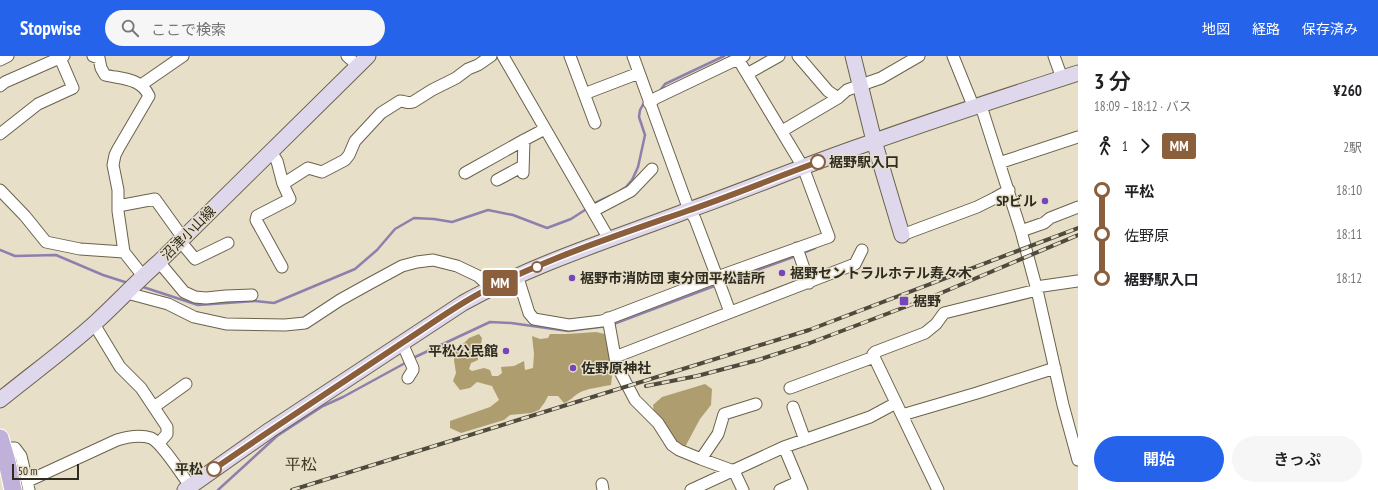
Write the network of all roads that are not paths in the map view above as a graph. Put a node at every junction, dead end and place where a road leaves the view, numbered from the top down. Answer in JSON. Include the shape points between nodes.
{"nodes":[{"id":1,"x":8,"y":56,"type":"edge"},
{"id":2,"x":183,"y":56,"type":"edge"},
{"id":3,"x":491,"y":56,"type":"edge"},
{"id":4,"x":503,"y":56,"type":"edge"},
{"id":5,"x":570,"y":56,"type":"edge"},
{"id":6,"x":633,"y":56,"type":"edge"},
{"id":7,"x":779,"y":56,"type":"edge"},
{"id":8,"x":798,"y":56,"type":"edge"},
{"id":9,"x":853,"y":56,"type":"edge"},
{"id":10,"x":919,"y":56,"type":"edge"},
{"id":11,"x":953,"y":56,"type":"edge"},
{"id":12,"x":1054,"y":56,"type":"edge"},
{"id":13,"x":98,"y":57,"type":"edge"},
{"id":14,"x":741,"y":57,"type":"edge"},
{"id":15,"x":59,"y":58,"type":"edge"},
{"id":16,"x":358,"y":59,"type":"edge"},
{"id":17,"x":0,"y":60,"type":"edge"},
{"id":18,"x":1078,"y":72,"type":"edge"},
{"id":19,"x":639,"y":73,"type":"junction"},
{"id":20,"x":747,"y":74,"type":"junction"},
{"id":21,"x":1062,"y":78,"type":"junction"},
{"id":22,"x":141,"y":85,"type":"junction"},
{"id":23,"x":861,"y":85,"type":"junction"},
{"id":24,"x":0,"y":86,"type":"edge"},
{"id":25,"x":584,"y":94,"type":"junction"},
{"id":26,"x":648,"y":98,"type":"junction"},
{"id":27,"x":838,"y":98,"type":"junction"},
{"id":28,"x":977,"y":107,"type":"junction"},
{"id":29,"x":595,"y":123,"type":"dead end"},
{"id":30,"x":545,"y":129,"type":"junction"},
{"id":31,"x":782,"y":131,"type":"junction"},
{"id":32,"x":0,"y":134,"type":"edge"},
{"id":33,"x":1078,"y":138,"type":"edge"},
{"id":34,"x":524,"y":140,"type":"junction"},
{"id":35,"x":874,"y":141,"type":"junction"},
{"id":36,"x":271,"y":152,"type":"junction"},
{"id":37,"x":999,"y":163,"type":"junction"},
{"id":38,"x":803,"y":167,"type":"junction"},
{"id":39,"x":652,"y":169,"type":"dead end"},
{"id":40,"x":465,"y":173,"type":"dead end"},
{"id":41,"x":498,"y":180,"type":"dead end"},
{"id":42,"x":283,"y":184,"type":"junction"},
{"id":43,"x":0,"y":190,"type":"edge"},
{"id":44,"x":1009,"y":190,"type":"junction"},
{"id":45,"x":118,"y":206,"type":"junction"},
{"id":46,"x":1078,"y":207,"type":"edge"},
{"id":47,"x":689,"y":210,"type":"junction"},
{"id":48,"x":593,"y":212,"type":"junction"},
{"id":49,"x":1021,"y":231,"type":"junction"},
{"id":50,"x":902,"y":235,"type":"joint"},
{"id":51,"x":182,"y":239,"type":"junction"},
{"id":52,"x":609,"y":239,"type":"junction"},
{"id":53,"x":228,"y":243,"type":"dead end"},
{"id":54,"x":862,"y":250,"type":"dead end"},
{"id":55,"x":124,"y":252,"type":"junction"},
{"id":56,"x":798,"y":252,"type":"junction"},
{"id":57,"x":159,"y":262,"type":"junction"},
{"id":58,"x":282,"y":267,"type":"dead end"},
{"id":59,"x":517,"y":275,"type":"junction"},
{"id":60,"x":142,"y":276,"type":"junction"},
{"id":61,"x":1078,"y":281,"type":"edge"},
{"id":62,"x":718,"y":282,"type":"junction"},
{"id":63,"x":809,"y":283,"type":"junction"},
{"id":64,"x":490,"y":287,"type":"junction"},
{"id":65,"x":1037,"y":289,"type":"junction"},
{"id":66,"x":128,"y":292,"type":"junction"},
{"id":67,"x":252,"y":295,"type":"dead end"},
{"id":68,"x":730,"y":312,"type":"junction"},
{"id":69,"x":609,"y":323,"type":"junction"},
{"id":70,"x":94,"y":324,"type":"junction"},
{"id":71,"x":402,"y":344,"type":"junction"},
{"id":72,"x":615,"y":356,"type":"junction"},
{"id":73,"x":874,"y":357,"type":"junction"},
{"id":74,"x":1055,"y":368,"type":"junction"},
{"id":75,"x":408,"y":378,"type":"dead end"},
{"id":76,"x":186,"y":384,"type":"dead end"},
{"id":77,"x":790,"y":388,"type":"dead end"},
{"id":78,"x":0,"y":400,"type":"edge"},
{"id":79,"x":896,"y":403,"type":"junction"},
{"id":80,"x":756,"y":404,"type":"dead end"},
{"id":81,"x":154,"y":407,"type":"junction"},
{"id":82,"x":793,"y":407,"type":"dead end"},
{"id":83,"x":902,"y":415,"type":"junction"},
{"id":84,"x":805,"y":440,"type":"junction"},
{"id":85,"x":159,"y":443,"type":"junction"},
{"id":86,"x":784,"y":447,"type":"junction"},
{"id":87,"x":3,"y":453,"type":"edge"},
{"id":88,"x":701,"y":459,"type":"junction"},
{"id":89,"x":1078,"y":460,"type":"edge"},
{"id":90,"x":734,"y":471,"type":"junction"},
{"id":91,"x":28,"y":485,"type":"edge"},
{"id":92,"x":800,"y":486,"type":"edge"},
{"id":93,"x":187,"y":488,"type":"edge"},
{"id":94,"x":13,"y":490,"type":"edge"},
{"id":95,"x":691,"y":490,"type":"edge"},
{"id":96,"x":743,"y":490,"type":"edge"},
{"id":97,"x":780,"y":490,"type":"edge"},
{"id":98,"x":938,"y":490,"type":"edge"}],
"edges":[{"from":1,"to":17,"type":"street"},
{"from":2,"to":22,"type":"street"},
{"from":3,"to":42,"type":"street","via":[[413,102],[400,101],[381,113],[356,141],[345,160],[322,172],[308,168]]},
{"from":4,"to":30,"type":"street"},
{"from":5,"to":25,"type":"street"},
{"from":6,"to":19,"type":"street"},
{"from":7,"to":20,"type":"street"},
{"from":8,"to":27,"type":"street","via":[[828,91]]},
{"from":9,"to":23,"type":"street"},
{"from":10,"to":23,"type":"street","via":[[881,78]]},
{"from":11,"to":28,"type":"street"},
{"from":12,"to":21,"type":"street"},
{"from":13,"to":22,"type":"street","via":[[105,75],[132,80]]},
{"from":14,"to":20,"type":"street"},
{"from":14,"to":26,"type":"street","via":[[656,98]]},
{"from":15,"to":24,"type":"street"},
{"from":15,"to":32,"type":"street","via":[[73,88],[38,104]]},
{"from":16,"to":36,"type":"street","name":"沼津小山線"},
{"from":18,"to":21,"type":"street"},
{"from":19,"to":25,"type":"street"},
{"from":19,"to":26,"type":"street"},
{"from":20,"to":31,"type":"street"},
{"from":21,"to":28,"type":"street"},
{"from":22,"to":45,"type":"street","via":[[149,96],[115,155],[113,165]]},
{"from":23,"to":27,"type":"street","via":[[846,90]]},
{"from":23,"to":35,"type":"street"},
{"from":25,"to":29,"type":"street"},
{"from":26,"to":47,"type":"street"},
{"from":27,"to":31,"type":"street"},
{"from":28,"to":35,"type":"street"},
{"from":28,"to":37,"type":"street"},
{"from":30,"to":34,"type":"street"},
{"from":30,"to":48,"type":"street"},
{"from":31,"to":38,"type":"street"},
{"from":33,"to":37,"type":"street"},
{"from":34,"to":40,"type":"street"},
{"from":34,"to":41,"type":"street","via":[[523,169]]},
{"from":35,"to":38,"type":"street"},
{"from":35,"to":50,"type":"street"},
{"from":36,"to":42,"type":"street","via":[[277,161]]},
{"from":36,"to":51,"type":"street","name":"沼津小山線"},
{"from":37,"to":44,"type":"street"},
{"from":38,"to":47,"type":"street"},
{"from":38,"to":56,"type":"street","via":[[829,237]]},
{"from":39,"to":48,"type":"street","via":[[631,191]]},
{"from":42,"to":58,"type":"street","via":[[290,199],[257,216],[256,220]]},
{"from":43,"to":55,"type":"street","via":[[26,216],[46,242],[80,250]]},
{"from":44,"to":49,"type":"street"},
{"from":44,"to":50,"type":"street","via":[[977,207]]},
{"from":45,"to":51,"type":"street","via":[[155,199]]},
{"from":45,"to":55,"type":"street"},
{"from":46,"to":49,"type":"street"},
{"from":47,"to":52,"type":"street"},
{"from":47,"to":62,"type":"street"},
{"from":48,"to":52,"type":"street"},
{"from":49,"to":65,"type":"street"},
{"from":51,"to":53,"type":"street","via":[[195,259]]},
{"from":51,"to":57,"type":"street","name":"沼津小山線"},
{"from":52,"to":59,"type":"street"},
{"from":54,"to":63,"type":"street","via":[[855,264]]},
{"from":55,"to":60,"type":"street"},
{"from":56,"to":62,"type":"street"},
{"from":56,"to":63,"type":"street"},
{"from":57,"to":60,"type":"street","name":"沼津小山線"},
{"from":57,"to":67,"type":"street","via":[[184,292],[195,298]]},
{"from":59,"to":64,"type":"street"},
{"from":59,"to":69,"type":"street","via":[[529,313],[534,319],[569,325],[602,321]]},
{"from":60,"to":66,"type":"street","name":"沼津小山線"},
{"from":61,"to":65,"type":"street"},
{"from":62,"to":68,"type":"street"},
{"from":62,"to":69,"type":"street"},
{"from":63,"to":68,"type":"street"},
{"from":64,"to":66,"type":"street","via":[[478,276],[457,266],[433,260],[417,262],[402,266],[355,291],[305,323],[285,325],[226,324],[194,317],[168,304]]},
{"from":64,"to":71,"type":"street"},
{"from":65,"to":73,"type":"street","via":[[944,313],[925,333],[874,352]]},
{"from":65,"to":74,"type":"street"},
{"from":66,"to":70,"type":"street","name":"沼津小山線"},
{"from":68,"to":72,"type":"street"},
{"from":69,"to":72,"type":"street"},
{"from":70,"to":78,"type":"street","name":"沼津小山線"},
{"from":70,"to":81,"type":"street","via":[[120,367],[141,388]]},
{"from":71,"to":75,"type":"street","via":[[413,370]]},
{"from":71,"to":93,"type":"street","via":[[270,430]]},
{"from":72,"to":88,"type":"street","via":[[616,364],[635,400],[658,423],[672,445]]},
{"from":73,"to":77,"type":"street"},
{"from":73,"to":79,"type":"street"},
{"from":74,"to":83,"type":"street"},
{"from":74,"to":89,"type":"street"},
{"from":76,"to":81,"type":"street"},
{"from":79,"to":83,"type":"street"},
{"from":79,"to":84,"type":"street","via":[[870,417]]},
{"from":80,"to":88,"type":"street","via":[[724,414],[718,434]]},
{"from":81,"to":85,"type":"street","via":[[167,427],[167,434]]},
{"from":82,"to":84,"type":"street"},
{"from":83,"to":98,"type":"street"},
{"from":84,"to":86,"type":"street"},
{"from":85,"to":91,"type":"street","via":[[151,438],[125,438]]},
{"from":85,"to":93,"type":"street"},
{"from":86,"to":90,"type":"street"},
{"from":86,"to":92,"type":"street"},
{"from":87,"to":91,"type":"street","via":[[15,448],[18,451]]},
{"from":87,"to":94,"type":"main road"},
{"from":88,"to":90,"type":"street"},
{"from":90,"to":95,"type":"street"},
{"from":90,"to":96,"type":"street"},
{"from":92,"to":97,"type":"street"}]}
